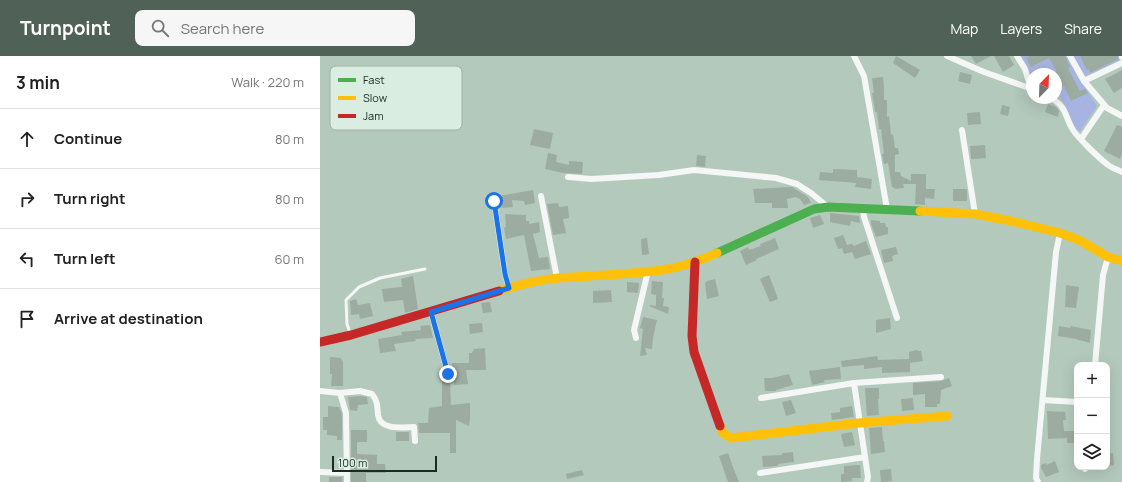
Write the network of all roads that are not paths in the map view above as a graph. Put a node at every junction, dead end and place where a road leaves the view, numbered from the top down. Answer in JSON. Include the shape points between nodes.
{"nodes":[{"id":1,"x":854,"y":56,"type":"edge"},
{"id":2,"x":947,"y":56,"type":"edge"},
{"id":3,"x":961,"y":56,"type":"edge"},
{"id":4,"x":1017,"y":56,"type":"edge"},
{"id":5,"x":1070,"y":56,"type":"edge"},
{"id":6,"x":965,"y":63,"type":"junction"},
{"id":7,"x":1122,"y":63,"type":"edge"},
{"id":8,"x":1026,"y":72,"type":"edge"},
{"id":9,"x":1084,"y":81,"type":"junction"},
{"id":10,"x":1026,"y":87,"type":"edge"},
{"id":11,"x":1059,"y":104,"type":"edge"},
{"id":12,"x":1104,"y":104,"type":"junction"},
{"id":13,"x":1122,"y":116,"type":"edge"},
{"id":14,"x":962,"y":130,"type":"dead end"},
{"id":15,"x":1081,"y":139,"type":"junction"},
{"id":16,"x":1122,"y":172,"type":"edge"},
{"id":17,"x":568,"y":176,"type":"dead end"},
{"id":18,"x":541,"y":196,"type":"dead end"},
{"id":19,"x":494,"y":201,"type":"dead end"},
{"id":20,"x":828,"y":207,"type":"junction"},
{"id":21,"x":863,"y":208,"type":"junction"},
{"id":22,"x":887,"y":209,"type":"junction"},
{"id":23,"x":975,"y":214,"type":"junction"},
{"id":24,"x":1060,"y":233,"type":"junction"},
{"id":25,"x":1108,"y":256,"type":"junction"},
{"id":26,"x":1122,"y":261,"type":"edge"},
{"id":27,"x":695,"y":262,"type":"junction"},
{"id":28,"x":425,"y":269,"type":"dead end"},
{"id":29,"x":648,"y":271,"type":"junction"},
{"id":30,"x":557,"y":278,"type":"junction"},
{"id":31,"x":509,"y":288,"type":"junction"},
{"id":32,"x":431,"y":312,"type":"junction"},
{"id":33,"x":897,"y":318,"type":"dead end"},
{"id":34,"x":351,"y":335,"type":"junction"},
{"id":35,"x":636,"y":338,"type":"dead end"},
{"id":36,"x":320,"y":342,"type":"edge"},
{"id":37,"x":1095,"y":362,"type":"edge"},
{"id":38,"x":448,"y":374,"type":"dead end"},
{"id":39,"x":941,"y":377,"type":"dead end"},
{"id":40,"x":854,"y":383,"type":"junction"},
{"id":41,"x":320,"y":391,"type":"edge"},
{"id":42,"x":340,"y":393,"type":"junction"},
{"id":43,"x":761,"y":398,"type":"dead end"},
{"id":44,"x":1042,"y":400,"type":"junction"},
{"id":45,"x":1074,"y":402,"type":"edge"},
{"id":46,"x":947,"y":416,"type":"dead end"},
{"id":47,"x":860,"y":423,"type":"junction"},
{"id":48,"x":415,"y":441,"type":"dead end"},
{"id":49,"x":865,"y":457,"type":"junction"},
{"id":50,"x":320,"y":472,"type":"edge"},
{"id":51,"x":347,"y":473,"type":"junction"},
{"id":52,"x":760,"y":473,"type":"dead end"},
{"id":53,"x":347,"y":482,"type":"edge"},
{"id":54,"x":867,"y":482,"type":"edge"},
{"id":55,"x":1038,"y":482,"type":"edge"}],
"edges":[{"from":1,"to":22,"type":"street","via":[[864,76]]},
{"from":2,"to":6,"type":"street"},
{"from":3,"to":6,"type":"street"},
{"from":4,"to":8,"type":"street"},
{"from":5,"to":9,"type":"street"},
{"from":6,"to":10,"type":"street"},
{"from":7,"to":9,"type":"street"},
{"from":9,"to":12,"type":"street"},
{"from":11,"to":15,"type":"street","via":[[1064,108],[1073,130]]},
{"from":12,"to":13,"type":"street"},
{"from":12,"to":15,"type":"street"},
{"from":14,"to":23,"type":"street"},
{"from":15,"to":16,"type":"street","via":[[1108,166]]},
{"from":17,"to":20,"type":"street","via":[[591,179],[694,170],[776,178],[797,184]]},
{"from":18,"to":30,"type":"street"},
{"from":19,"to":31,"type":"street"},
{"from":20,"to":21,"type":"street"},
{"from":20,"to":27,"type":"street","via":[[814,209]]},
{"from":21,"to":22,"type":"street"},
{"from":21,"to":33,"type":"street"},
{"from":22,"to":23,"type":"street"},
{"from":23,"to":24,"type":"street"},
{"from":24,"to":25,"type":"street"},
{"from":24,"to":44,"type":"street"},
{"from":25,"to":26,"type":"street"},
{"from":25,"to":37,"type":"street","via":[[1103,275]]},
{"from":27,"to":29,"type":"street"},
{"from":27,"to":47,"type":"street","via":[[692,336],[694,352],[723,433],[731,438]]},
{"from":28,"to":34,"type":"lane","via":[[380,278],[359,287],[346,300],[347,324]]},
{"from":29,"to":30,"type":"street"},
{"from":29,"to":35,"type":"street","via":[[634,330]]},
{"from":30,"to":31,"type":"street"},
{"from":31,"to":32,"type":"street"},
{"from":32,"to":34,"type":"street"},
{"from":32,"to":38,"type":"street"},
{"from":34,"to":36,"type":"street"},
{"from":39,"to":40,"type":"street"},
{"from":40,"to":43,"type":"street"},
{"from":40,"to":47,"type":"street"},
{"from":41,"to":42,"type":"street"},
{"from":42,"to":48,"type":"street","via":[[360,391],[372,394],[377,401],[378,418],[385,425],[414,427]]},
{"from":42,"to":51,"type":"street","via":[[346,413]]},
{"from":44,"to":45,"type":"street"},
{"from":44,"to":55,"type":"street","via":[[1036,478]]},
{"from":46,"to":47,"type":"street"},
{"from":47,"to":49,"type":"street"},
{"from":49,"to":52,"type":"street"},
{"from":49,"to":54,"type":"street"},
{"from":50,"to":51,"type":"street"},
{"from":51,"to":53,"type":"street"}]}
